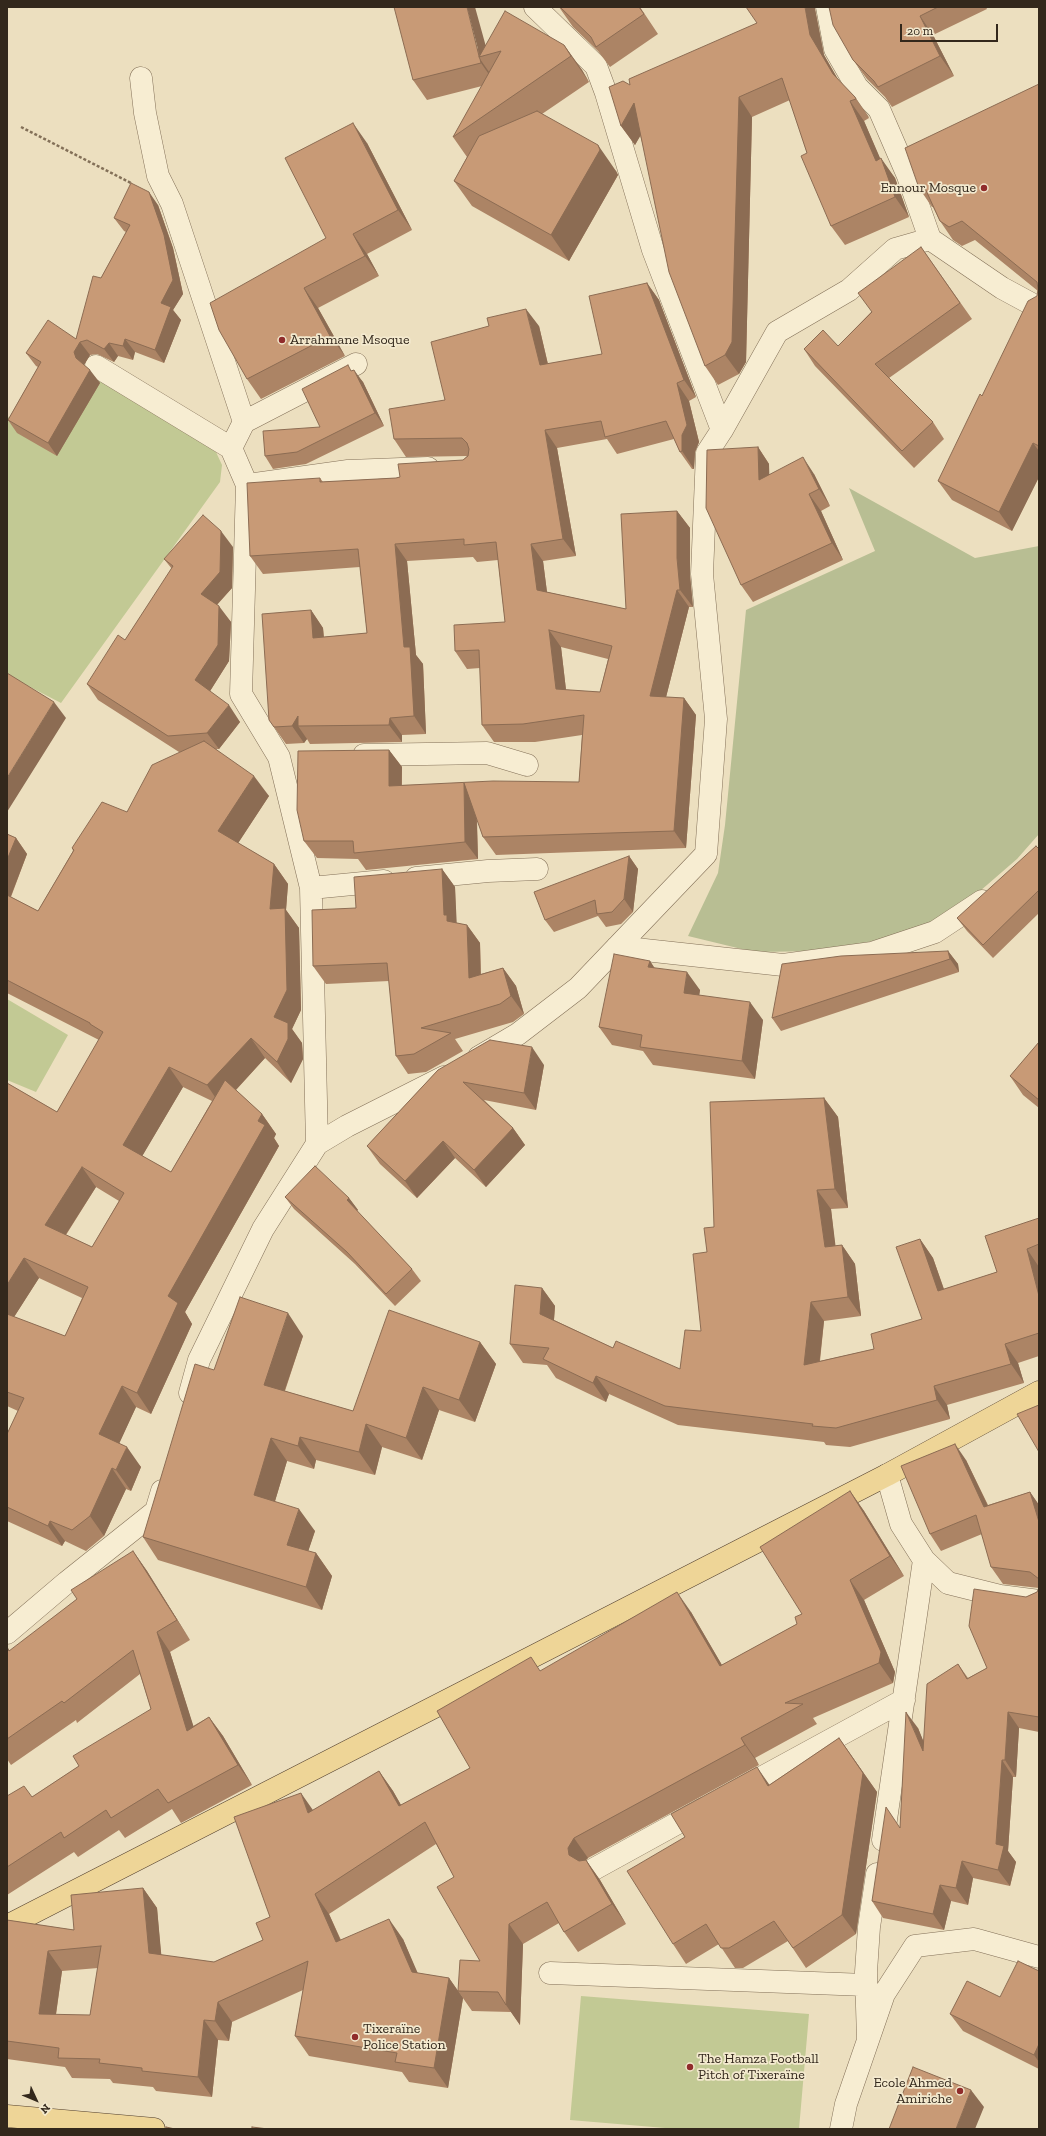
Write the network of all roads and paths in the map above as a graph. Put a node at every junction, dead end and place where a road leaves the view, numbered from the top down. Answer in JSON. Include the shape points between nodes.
{"nodes":[{"id":1,"x":535,"y":7,"type":"edge"},
{"id":2,"x":827,"y":7,"type":"edge"},
{"id":3,"x":141,"y":78,"type":"dead end"},
{"id":4,"x":21,"y":127,"type":"dead end"},
{"id":5,"x":172,"y":204,"type":"junction"},
{"id":6,"x":930,"y":239,"type":"junction"},
{"id":7,"x":1039,"y":308,"type":"edge"},
{"id":8,"x":356,"y":364,"type":"dead end"},
{"id":9,"x":96,"y":366,"type":"dead end"},
{"id":10,"x":244,"y":422,"type":"junction"},
{"id":11,"x":722,"y":430,"type":"junction"},
{"id":12,"x":231,"y":448,"type":"junction"},
{"id":13,"x":446,"y":468,"type":"edge"},
{"id":14,"x":247,"y":485,"type":"junction"},
{"id":15,"x":302,"y":756,"type":"edge"},
{"id":16,"x":340,"y":756,"type":"edge"},
{"id":17,"x":279,"y":757,"type":"junction"},
{"id":18,"x":527,"y":765,"type":"dead end"},
{"id":19,"x":537,"y":869,"type":"dead end"},
{"id":20,"x":310,"y":888,"type":"junction"},
{"id":21,"x":996,"y":889,"type":"edge"},
{"id":22,"x":617,"y":947,"type":"junction"},
{"id":23,"x":317,"y":1144,"type":"junction"},
{"id":24,"x":1039,"y":1392,"type":"edge"},
{"id":25,"x":184,"y":1413,"type":"edge"},
{"id":26,"x":167,"y":1473,"type":"edge"},
{"id":27,"x":887,"y":1475,"type":"junction"},
{"id":28,"x":924,"y":1560,"type":"junction"},
{"id":29,"x":1039,"y":1601,"type":"edge"},
{"id":30,"x":7,"y":1633,"type":"edge"},
{"id":31,"x":904,"y":1700,"type":"junction"},
{"id":32,"x":594,"y":1869,"type":"dead end"},
{"id":33,"x":7,"y":1926,"type":"edge"},
{"id":34,"x":1039,"y":1957,"type":"edge"},
{"id":35,"x":550,"y":1973,"type":"dead end"},
{"id":36,"x":866,"y":1985,"type":"junction"},
{"id":37,"x":868,"y":2040,"type":"junction"},
{"id":38,"x":7,"y":2116,"type":"edge"},
{"id":39,"x":154,"y":2129,"type":"edge"},
{"id":40,"x":841,"y":2129,"type":"edge"}],
"edges":[{"from":1,"to":11,"type":"street","via":[[596,66],[653,250]]},
{"from":2,"to":6,"type":"street","via":[[835,49],[857,87],[879,109],[908,176]]},
{"from":3,"to":5,"type":"street","via":[[145,113],[158,176]]},
{"from":4,"to":5,"type":"path"},
{"from":5,"to":10,"type":"street"},
{"from":6,"to":7,"type":"street","via":[[1002,288]]},
{"from":6,"to":11,"type":"street","via":[[895,249],[849,290],[777,332]]},
{"from":8,"to":10,"type":"street"},
{"from":9,"to":12,"type":"street"},
{"from":10,"to":12,"type":"street"},
{"from":11,"to":22,"type":"street","via":[[707,452],[702,574],[716,719],[706,854]]},
{"from":12,"to":14,"type":"street"},
{"from":13,"to":14,"type":"street","via":[[348,470]]},
{"from":14,"to":17,"type":"street","via":[[241,694]]},
{"from":15,"to":17,"type":"street"},
{"from":16,"to":18,"type":"street","via":[[487,753]]},
{"from":17,"to":20,"type":"street"},
{"from":19,"to":20,"type":"street","via":[[488,871]]},
{"from":20,"to":23,"type":"street"},
{"from":21,"to":22,"type":"street","via":[[935,932],[872,953],[783,965]]},
{"from":22,"to":23,"type":"street","via":[[578,988],[518,1034],[420,1090],[347,1126]]},
{"from":23,"to":25,"type":"street","via":[[263,1229],[199,1360]]},
{"from":24,"to":27,"type":"main road"},
{"from":26,"to":30,"type":"street","via":[[156,1511]]},
{"from":27,"to":28,"type":"street","via":[[901,1524]]},
{"from":27,"to":33,"type":"main road"},
{"from":28,"to":29,"type":"street","via":[[948,1583],[1000,1596]]},
{"from":28,"to":31,"type":"street"},
{"from":31,"to":32,"type":"street"},
{"from":31,"to":36,"type":"street","via":[[869,1927]]},
{"from":34,"to":37,"type":"street","via":[[974,1939],[915,1946],[884,1994]]},
{"from":35,"to":36,"type":"street"},
{"from":36,"to":37,"type":"street"},
{"from":37,"to":40,"type":"street","via":[[846,2104]]},
{"from":38,"to":39,"type":"main road"}]}
